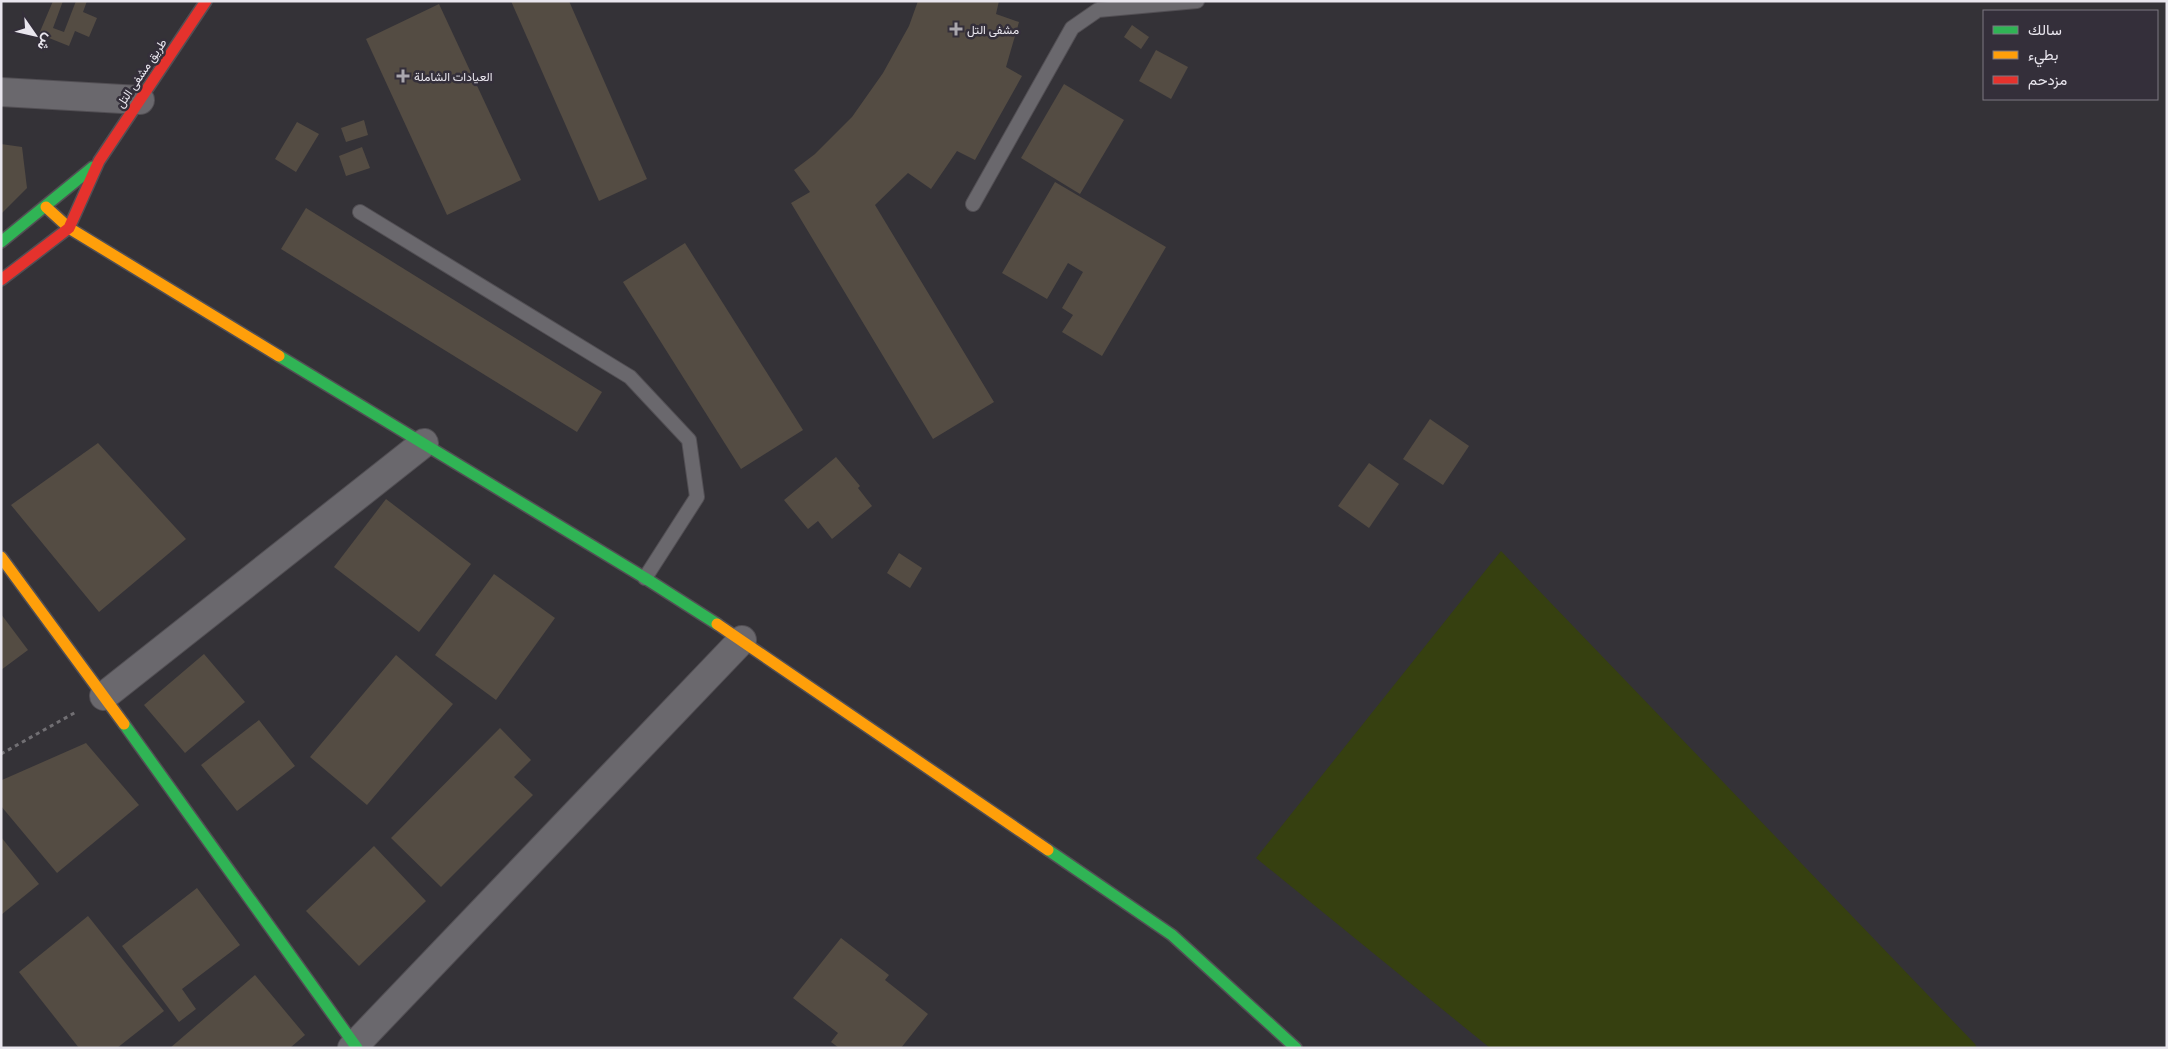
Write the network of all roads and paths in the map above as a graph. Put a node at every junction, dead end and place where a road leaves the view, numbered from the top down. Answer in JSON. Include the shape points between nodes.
{"nodes":[{"id":1,"x":206,"y":1,"type":"edge"},
{"id":2,"x":1197,"y":1,"type":"edge"},
{"id":3,"x":1,"y":92,"type":"edge"},
{"id":4,"x":140,"y":100,"type":"junction"},
{"id":5,"x":99,"y":161,"type":"junction"},
{"id":6,"x":973,"y":204,"type":"dead end"},
{"id":7,"x":46,"y":207,"type":"junction"},
{"id":8,"x":360,"y":212,"type":"dead end"},
{"id":9,"x":69,"y":228,"type":"junction"},
{"id":10,"x":1,"y":242,"type":"edge"},
{"id":11,"x":1,"y":280,"type":"edge"},
{"id":12,"x":424,"y":443,"type":"junction"},
{"id":13,"x":1,"y":557,"type":"edge"},
{"id":14,"x":645,"y":578,"type":"junction"},
{"id":15,"x":742,"y":640,"type":"junction"},
{"id":16,"x":104,"y":696,"type":"junction"},
{"id":17,"x":1,"y":754,"type":"edge"},
{"id":18,"x":355,"y":1047,"type":"edge"},
{"id":19,"x":1296,"y":1048,"type":"edge"}],
"edges":[{"from":1,"to":4,"type":"street","name":"طريق مشفى التل"},
{"from":2,"to":6,"type":"lane","via":[[1098,10],[1072,28]]},
{"from":3,"to":4,"type":"street"},
{"from":4,"to":5,"type":"street","name":"طريق مشفى التل"},
{"from":5,"to":7,"type":"street","name":"طريق مشفى التل"},
{"from":5,"to":9,"type":"street","name":"طريق مشفى التل"},
{"from":7,"to":9,"type":"street"},
{"from":7,"to":10,"type":"street","name":"طريق مشفى التل"},
{"from":8,"to":14,"type":"lane","via":[[630,377],[689,440],[698,497]]},
{"from":9,"to":11,"type":"street","name":"طريق مشفى التل"},
{"from":9,"to":12,"type":"street"},
{"from":12,"to":14,"type":"street"},
{"from":12,"to":16,"type":"street"},
{"from":13,"to":16,"type":"street"},
{"from":14,"to":15,"type":"street"},
{"from":15,"to":18,"type":"street"},
{"from":15,"to":19,"type":"street","via":[[1172,935]]},
{"from":16,"to":17,"type":"path"},
{"from":16,"to":18,"type":"street"}]}
